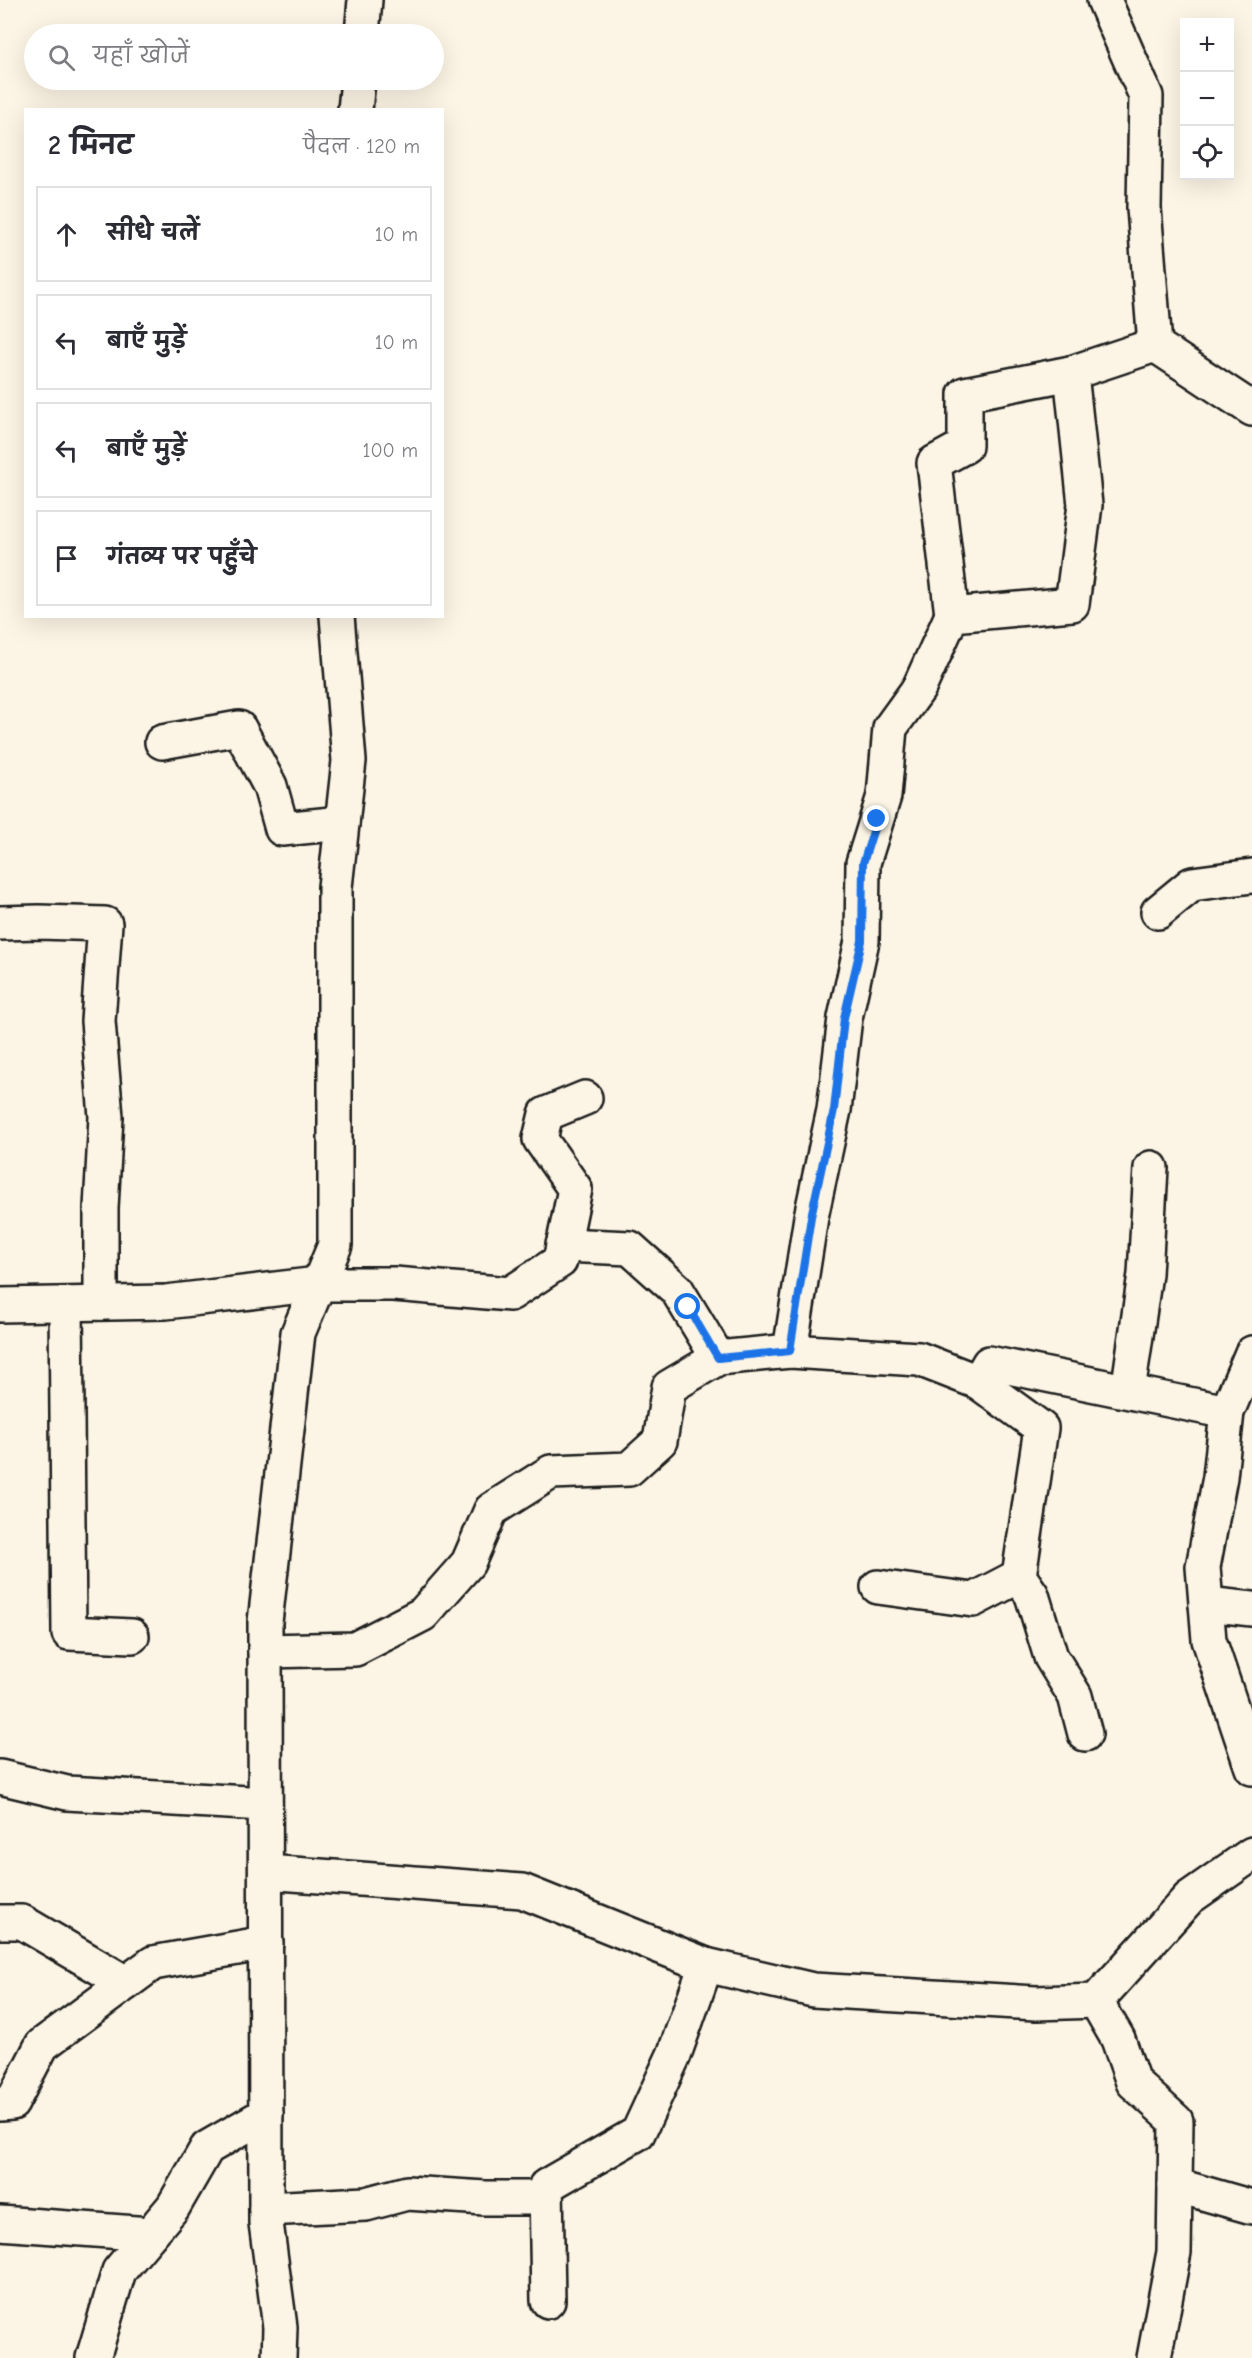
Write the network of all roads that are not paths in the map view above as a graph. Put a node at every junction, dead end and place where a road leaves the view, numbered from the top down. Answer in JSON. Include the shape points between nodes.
{"nodes":[{"id":1,"x":365,"y":0,"type":"edge"},
{"id":2,"x":1104,"y":0,"type":"edge"},
{"id":3,"x":363,"y":24,"type":"edge"},
{"id":4,"x":357,"y":90,"type":"edge"},
{"id":5,"x":355,"y":108,"type":"edge"},
{"id":6,"x":1155,"y":345,"type":"junction"},
{"id":7,"x":1071,"y":373,"type":"junction"},
{"id":8,"x":1252,"y":409,"type":"edge"},
{"id":9,"x":951,"y":615,"type":"junction"},
{"id":10,"x":337,"y":618,"type":"edge"},
{"id":11,"x":162,"y":742,"type":"dead end"},
{"id":12,"x":342,"y":823,"type":"junction"},
{"id":13,"x":1252,"y":876,"type":"edge"},
{"id":14,"x":1158,"y":912,"type":"dead end"},
{"id":15,"x":0,"y":923,"type":"edge"},
{"id":16,"x":585,"y":1098,"type":"dead end"},
{"id":17,"x":1151,"y":1168,"type":"dead end"},
{"id":18,"x":563,"y":1245,"type":"junction"},
{"id":19,"x":318,"y":1284,"type":"junction"},
{"id":20,"x":101,"y":1303,"type":"junction"},
{"id":21,"x":66,"y":1304,"type":"junction"},
{"id":22,"x":0,"y":1305,"type":"edge"},
{"id":23,"x":790,"y":1351,"type":"junction"},
{"id":24,"x":1252,"y":1353,"type":"edge"},
{"id":25,"x":718,"y":1358,"type":"junction"},
{"id":26,"x":978,"y":1382,"type":"junction"},
{"id":27,"x":1128,"y":1391,"type":"junction"},
{"id":28,"x":1227,"y":1412,"type":"junction"},
{"id":29,"x":1019,"y":1576,"type":"junction"},
{"id":30,"x":878,"y":1587,"type":"dead end"},
{"id":31,"x":1206,"y":1604,"type":"junction"},
{"id":32,"x":1252,"y":1609,"type":"edge"},
{"id":33,"x":132,"y":1636,"type":"dead end"},
{"id":34,"x":266,"y":1651,"type":"junction"},
{"id":35,"x":1086,"y":1734,"type":"dead end"},
{"id":36,"x":1252,"y":1768,"type":"edge"},
{"id":37,"x":0,"y":1777,"type":"edge"},
{"id":38,"x":265,"y":1804,"type":"junction"},
{"id":39,"x":1252,"y":1854,"type":"edge"},
{"id":40,"x":266,"y":1872,"type":"junction"},
{"id":41,"x":0,"y":1922,"type":"edge"},
{"id":42,"x":266,"y":1943,"type":"junction"},
{"id":43,"x":706,"y":1965,"type":"junction"},
{"id":44,"x":126,"y":1983,"type":"junction"},
{"id":45,"x":1096,"y":2001,"type":"junction"},
{"id":46,"x":0,"y":2104,"type":"edge"},
{"id":47,"x":266,"y":2114,"type":"junction"},
{"id":48,"x":1175,"y":2185,"type":"junction"},
{"id":49,"x":546,"y":2198,"type":"junction"},
{"id":50,"x":1252,"y":2206,"type":"edge"},
{"id":51,"x":266,"y":2209,"type":"junction"},
{"id":52,"x":1,"y":2228,"type":"edge"},
{"id":53,"x":150,"y":2234,"type":"junction"},
{"id":54,"x":548,"y":2301,"type":"dead end"},
{"id":55,"x":93,"y":2358,"type":"edge"},
{"id":56,"x":279,"y":2358,"type":"edge"},
{"id":57,"x":1154,"y":2358,"type":"edge"}],
"edges":[{"from":1,"to":3,"type":"street"},
{"from":2,"to":6,"type":"street","via":[[1146,96],[1144,208]]},
{"from":4,"to":5,"type":"street"},
{"from":6,"to":7,"type":"street"},
{"from":6,"to":8,"type":"street"},
{"from":7,"to":9,"type":"street","via":[[965,394],[965,446],[934,463]]},
{"from":7,"to":9,"type":"street","via":[[1085,505],[1072,604]]},
{"from":9,"to":23,"type":"street","via":[[919,687],[890,728],[884,796],[863,863],[862,941],[844,1018],[834,1110],[811,1217]]},
{"from":10,"to":12,"type":"street","via":[[349,761]]},
{"from":11,"to":12,"type":"street","via":[[239,728],[270,786],[282,829]]},
{"from":12,"to":19,"type":"street","via":[[335,887],[335,1245]]},
{"from":13,"to":14,"type":"street","via":[[1192,884]]},
{"from":15,"to":20,"type":"street","via":[[105,924],[98,1021],[106,1116],[100,1208]]},
{"from":16,"to":18,"type":"street","via":[[546,1114],[540,1139],[575,1189]]},
{"from":17,"to":27,"type":"street","via":[[1145,1274]]},
{"from":18,"to":19,"type":"street","via":[[560,1261],[510,1294],[394,1284]]},
{"from":18,"to":25,"type":"street","via":[[630,1248],[677,1290]]},
{"from":19,"to":20,"type":"street","via":[[166,1302]]},
{"from":19,"to":34,"type":"street","via":[[298,1334],[265,1622]]},
{"from":20,"to":21,"type":"street"},
{"from":21,"to":22,"type":"street"},
{"from":21,"to":33,"type":"street","via":[[69,1633]]},
{"from":23,"to":25,"type":"street"},
{"from":23,"to":26,"type":"street","via":[[919,1359]]},
{"from":24,"to":28,"type":"street"},
{"from":25,"to":34,"type":"street","via":[[669,1388],[660,1441],[629,1469],[551,1472],[491,1510],[468,1563],[423,1614],[355,1648]]},
{"from":26,"to":27,"type":"street","via":[[989,1363]]},
{"from":26,"to":29,"type":"street","via":[[1041,1428]]},
{"from":27,"to":28,"type":"street"},
{"from":28,"to":31,"type":"street","via":[[1220,1477],[1203,1566]]},
{"from":29,"to":30,"type":"street","via":[[973,1600]]},
{"from":29,"to":35,"type":"street","via":[[1032,1595],[1051,1658],[1075,1696]]},
{"from":31,"to":32,"type":"street"},
{"from":31,"to":36,"type":"street","via":[[1209,1640]]},
{"from":34,"to":38,"type":"street"},
{"from":37,"to":38,"type":"street","via":[[67,1793]]},
{"from":38,"to":40,"type":"street"},
{"from":39,"to":45,"type":"street","via":[[1189,1898]]},
{"from":40,"to":42,"type":"street"},
{"from":40,"to":43,"type":"street","via":[[522,1892]]},
{"from":41,"to":44,"type":"street","via":[[22,1922]]},
{"from":42,"to":44,"type":"street","via":[[153,1963]]},
{"from":42,"to":47,"type":"street"},
{"from":43,"to":45,"type":"street","via":[[813,1990],[1036,2003]]},
{"from":43,"to":49,"type":"street","via":[[674,2055],[638,2133],[546,2186]]},
{"from":44,"to":46,"type":"street","via":[[42,2045],[12,2103]]},
{"from":45,"to":48,"type":"street","via":[[1118,2038],[1133,2082],[1176,2121]]},
{"from":47,"to":51,"type":"street"},
{"from":47,"to":53,"type":"street","via":[[207,2148],[173,2207]]},
{"from":48,"to":50,"type":"street"},
{"from":48,"to":57,"type":"street","via":[[1174,2252]]},
{"from":49,"to":51,"type":"street","via":[[406,2193],[366,2204]]},
{"from":49,"to":54,"type":"street"},
{"from":51,"to":56,"type":"street","via":[[280,2327]]},
{"from":52,"to":53,"type":"street"},
{"from":53,"to":55,"type":"street","via":[[118,2271]]}]}
